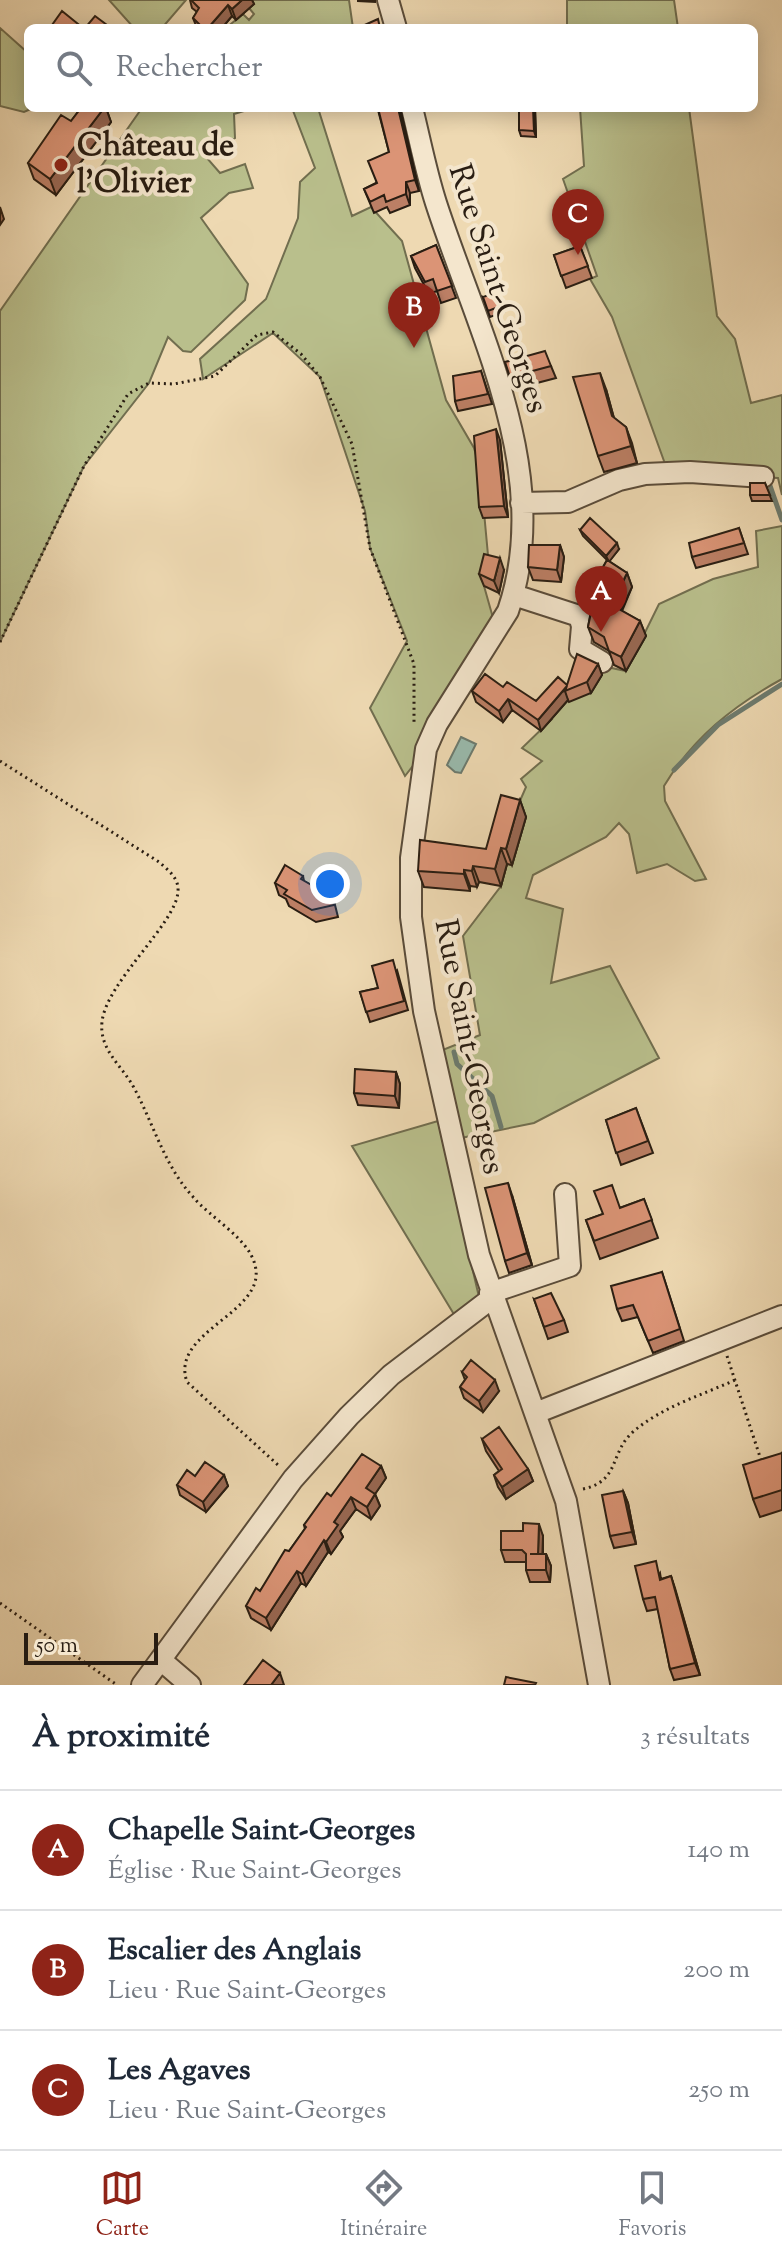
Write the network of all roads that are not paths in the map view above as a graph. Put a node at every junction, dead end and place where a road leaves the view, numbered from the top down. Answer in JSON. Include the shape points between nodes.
{"nodes":[{"id":1,"x":388,"y":0,"type":"edge"},
{"id":2,"x":395,"y":24,"type":"edge"},
{"id":3,"x":413,"y":112,"type":"edge"},
{"id":4,"x":763,"y":477,"type":"dead end"},
{"id":5,"x":521,"y":503,"type":"junction"},
{"id":6,"x":514,"y":595,"type":"junction"},
{"id":7,"x":602,"y":662,"type":"dead end"},
{"id":8,"x":565,"y":1194,"type":"dead end"},
{"id":9,"x":491,"y":1295,"type":"junction"},
{"id":10,"x":782,"y":1316,"type":"edge"},
{"id":11,"x":538,"y":1412,"type":"junction"},
{"id":12,"x":162,"y":1661,"type":"junction"},
{"id":13,"x":142,"y":1685,"type":"edge"},
{"id":14,"x":190,"y":1685,"type":"edge"},
{"id":15,"x":599,"y":1685,"type":"edge"}],
"edges":[{"from":1,"to":2,"type":"street"},
{"from":3,"to":5,"type":"street","name":"Rue Saint-Georges","via":[[436,203],[498,379]]},
{"from":4,"to":5,"type":"street","via":[[645,474],[568,502]]},
{"from":5,"to":6,"type":"street","name":"Rue Saint-Georges"},
{"from":6,"to":7,"type":"street","via":[[579,616],[580,649]]},
{"from":6,"to":9,"type":"street","name":"Rue Saint-Georges","via":[[497,632],[431,736],[418,788],[411,858],[411,917],[424,1011]]},
{"from":8,"to":9,"type":"street","via":[[570,1266]]},
{"from":9,"to":11,"type":"street","name":"Rue Saint-Georges"},
{"from":9,"to":12,"type":"street","via":[[372,1391],[293,1479]]},
{"from":10,"to":11,"type":"street"},
{"from":11,"to":15,"type":"street","name":"Rue Saint-Georges","via":[[564,1493]]},
{"from":12,"to":13,"type":"street"},
{"from":12,"to":14,"type":"street"}]}
